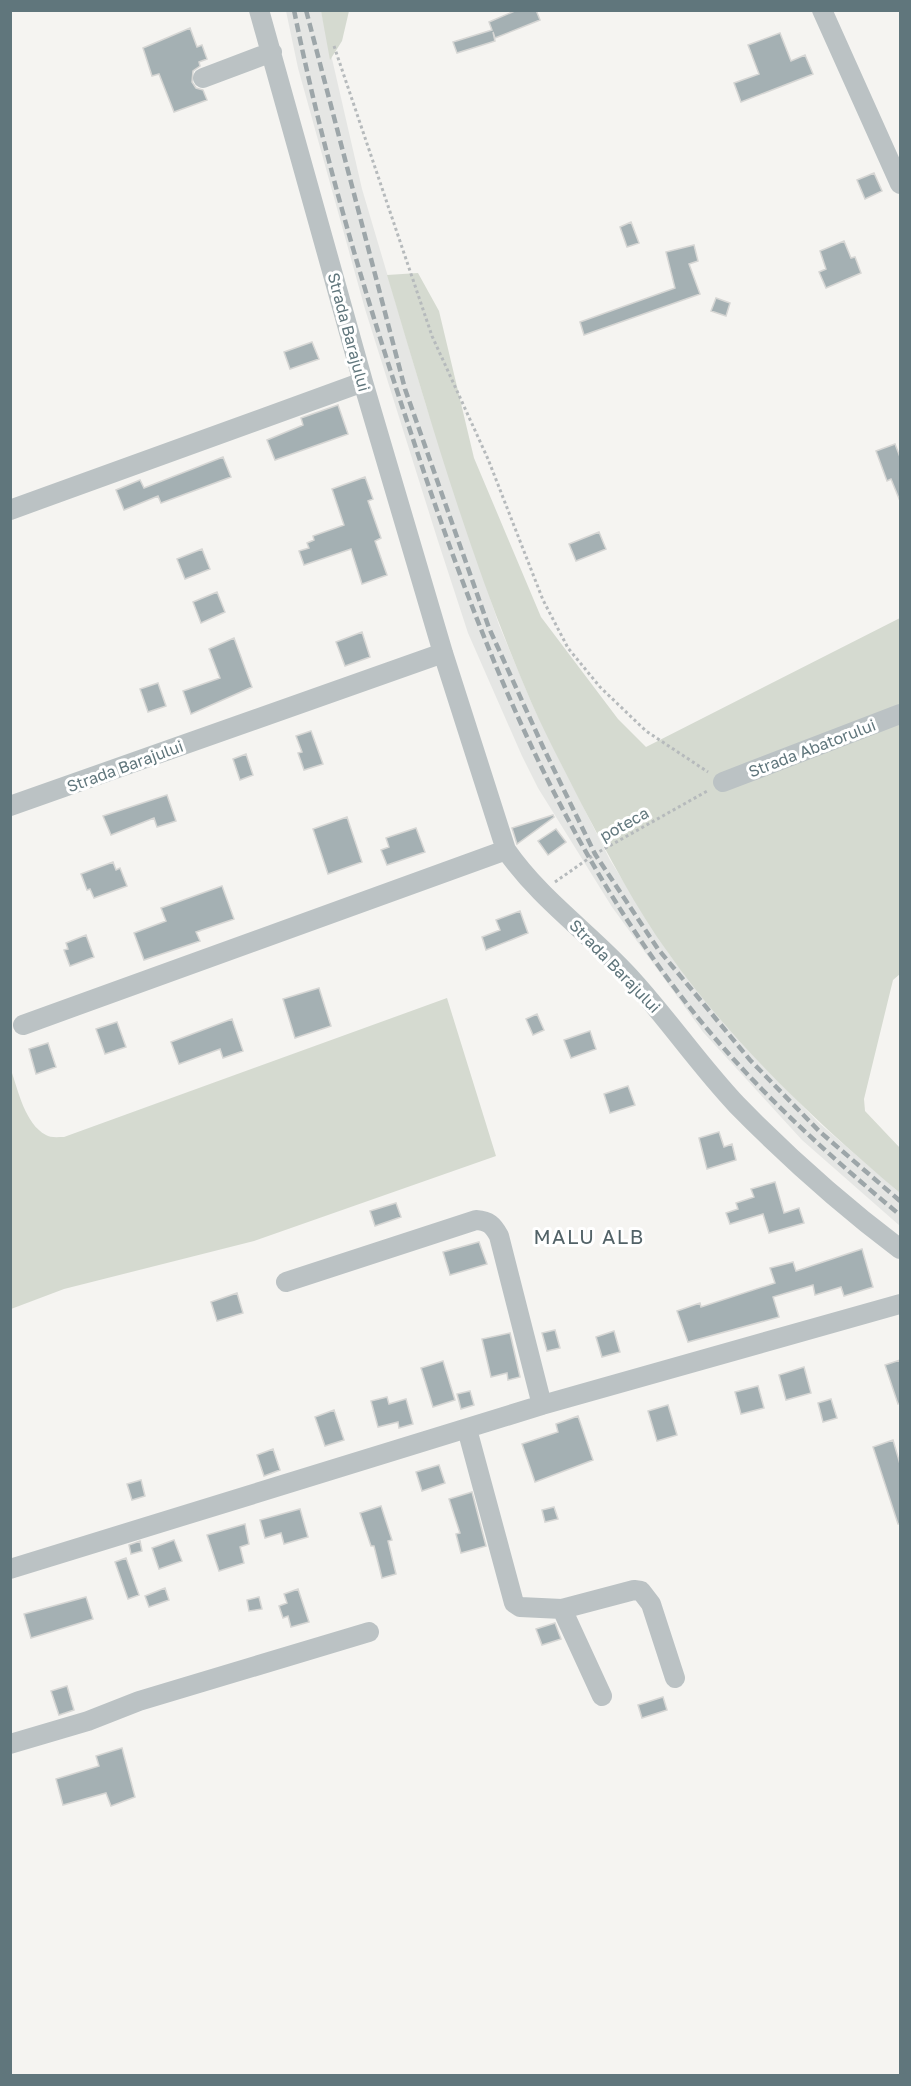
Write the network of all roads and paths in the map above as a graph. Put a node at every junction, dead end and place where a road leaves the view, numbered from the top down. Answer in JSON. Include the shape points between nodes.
{"nodes":[{"id":1,"x":259,"y":10,"type":"edge"},
{"id":2,"x":822,"y":10,"type":"edge"},
{"id":3,"x":334,"y":46,"type":"dead end"},
{"id":4,"x":272,"y":52,"type":"junction"},
{"id":5,"x":203,"y":78,"type":"dead end"},
{"id":6,"x":899,"y":175,"type":"edge"},
{"id":7,"x":363,"y":382,"type":"junction"},
{"id":8,"x":10,"y":510,"type":"edge"},
{"id":9,"x":443,"y":653,"type":"junction"},
{"id":10,"x":900,"y":714,"type":"edge"},
{"id":11,"x":723,"y":782,"type":"junction"},
{"id":12,"x":10,"y":806,"type":"edge"},
{"id":13,"x":506,"y":850,"type":"junction"},
{"id":14,"x":540,"y":892,"type":"junction"},
{"id":15,"x":23,"y":1025,"type":"dead end"},
{"id":16,"x":900,"y":1249,"type":"edge"},
{"id":17,"x":286,"y":1282,"type":"dead end"},
{"id":18,"x":900,"y":1304,"type":"edge"},
{"id":19,"x":542,"y":1405,"type":"junction"},
{"id":20,"x":467,"y":1429,"type":"junction"},
{"id":21,"x":10,"y":1569,"type":"edge"},
{"id":22,"x":562,"y":1609,"type":"junction"},
{"id":23,"x":369,"y":1632,"type":"dead end"},
{"id":24,"x":675,"y":1678,"type":"dead end"},
{"id":25,"x":602,"y":1696,"type":"dead end"},
{"id":26,"x":10,"y":1744,"type":"edge"}],
"edges":[{"from":1,"to":4,"type":"street","name":"Strada Barajului"},
{"from":2,"to":6,"type":"street"},
{"from":3,"to":11,"type":"path","via":[[432,336],[488,459],[543,600],[568,648],[600,687],[646,731]]},
{"from":4,"to":5,"type":"street"},
{"from":4,"to":7,"type":"street","name":"Strada Barajului"},
{"from":7,"to":8,"type":"street"},
{"from":7,"to":9,"type":"street","name":"Strada Barajului"},
{"from":9,"to":12,"type":"street","name":"Strada Barajului"},
{"from":9,"to":13,"type":"street","name":"Strada Barajului"},
{"from":10,"to":11,"type":"street","name":"Strada Abatorului"},
{"from":11,"to":14,"type":"path","name":"poteca","via":[[595,854]]},
{"from":13,"to":14,"type":"street","name":"Strada Barajului"},
{"from":13,"to":15,"type":"street"},
{"from":14,"to":16,"type":"street","name":"Strada Barajului","via":[[635,982],[736,1103],[775,1142]]},
{"from":17,"to":19,"type":"street","via":[[476,1220],[486,1221],[499,1236]]},
{"from":18,"to":19,"type":"street"},
{"from":19,"to":20,"type":"street"},
{"from":20,"to":21,"type":"street"},
{"from":20,"to":22,"type":"street","via":[[514,1603],[520,1607]]},
{"from":22,"to":24,"type":"street","via":[[641,1591],[651,1604]]},
{"from":22,"to":25,"type":"street"},
{"from":23,"to":26,"type":"street"}]}
